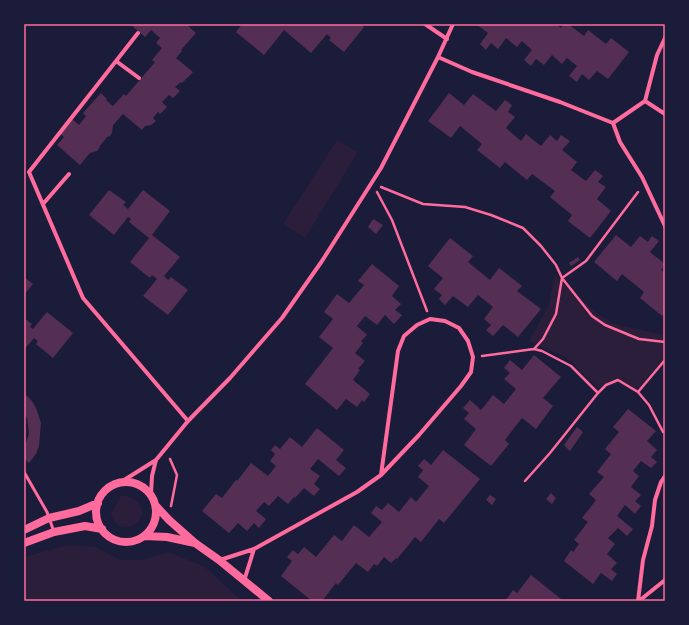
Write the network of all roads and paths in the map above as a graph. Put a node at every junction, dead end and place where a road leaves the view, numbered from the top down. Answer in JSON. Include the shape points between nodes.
{"nodes":[{"id":1,"x":424,"y":24,"type":"edge"},
{"id":2,"x":453,"y":24,"type":"edge"},
{"id":3,"x":138,"y":33,"type":"dead end"},
{"id":4,"x":665,"y":38,"type":"edge"},
{"id":5,"x":446,"y":39,"type":"junction"},
{"id":6,"x":438,"y":57,"type":"junction"},
{"id":7,"x":116,"y":61,"type":"junction"},
{"id":8,"x":139,"y":78,"type":"dead end"},
{"id":9,"x":645,"y":100,"type":"junction"},
{"id":10,"x":665,"y":114,"type":"edge"},
{"id":11,"x":613,"y":123,"type":"junction"},
{"id":12,"x":68,"y":174,"type":"dead end"},
{"id":13,"x":372,"y":183,"type":"junction"},
{"id":14,"x":645,"y":183,"type":"junction"},
{"id":15,"x":43,"y":204,"type":"junction"},
{"id":16,"x":665,"y":226,"type":"edge"},
{"id":17,"x":562,"y":278,"type":"junction"},
{"id":18,"x":430,"y":319,"type":"junction"},
{"id":19,"x":665,"y":342,"type":"edge"},
{"id":20,"x":534,"y":349,"type":"junction"},
{"id":21,"x":473,"y":357,"type":"junction"},
{"id":22,"x":665,"y":360,"type":"edge"},
{"id":23,"x":638,"y":392,"type":"junction"},
{"id":24,"x":598,"y":393,"type":"junction"},
{"id":25,"x":188,"y":421,"type":"junction"},
{"id":26,"x":663,"y":432,"type":"dead end"},
{"id":27,"x":162,"y":452,"type":"junction"},
{"id":28,"x":156,"y":460,"type":"junction"},
{"id":29,"x":24,"y":472,"type":"edge"},
{"id":30,"x":381,"y":475,"type":"junction"},
{"id":31,"x":665,"y":476,"type":"edge"},
{"id":32,"x":525,"y":480,"type":"dead end"},
{"id":33,"x":121,"y":482,"type":"junction"},
{"id":34,"x":151,"y":494,"type":"junction"},
{"id":35,"x":98,"y":502,"type":"junction"},
{"id":36,"x":156,"y":506,"type":"junction"},
{"id":37,"x":49,"y":518,"type":"junction"},
{"id":38,"x":169,"y":520,"type":"junction"},
{"id":39,"x":102,"y":529,"type":"junction"},
{"id":40,"x":24,"y":530,"type":"edge"},
{"id":41,"x":54,"y":532,"type":"junction"},
{"id":42,"x":144,"y":536,"type":"junction"},
{"id":43,"x":24,"y":543,"type":"edge"},
{"id":44,"x":196,"y":543,"type":"junction"},
{"id":45,"x":254,"y":549,"type":"junction"},
{"id":46,"x":219,"y":560,"type":"junction"},
{"id":47,"x":665,"y":580,"type":"edge"},
{"id":48,"x":244,"y":581,"type":"junction"},
{"id":49,"x":269,"y":601,"type":"edge"},
{"id":50,"x":639,"y":601,"type":"edge"}],
"edges":[{"from":1,"to":5,"type":"street"},
{"from":2,"to":5,"type":"street"},
{"from":3,"to":7,"type":"street"},
{"from":4,"to":9,"type":"street","via":[[657,55]]},
{"from":5,"to":6,"type":"street"},
{"from":6,"to":11,"type":"street","via":[[472,72]]},
{"from":6,"to":13,"type":"street"},
{"from":7,"to":8,"type":"street"},
{"from":7,"to":15,"type":"street","via":[[29,172]]},
{"from":9,"to":10,"type":"street"},
{"from":9,"to":11,"type":"street"},
{"from":11,"to":14,"type":"street","via":[[620,142]]},
{"from":12,"to":15,"type":"street"},
{"from":13,"to":17,"type":"path","via":[[423,204],[465,207],[491,214],[523,228],[556,265]]},
{"from":13,"to":18,"type":"path","via":[[392,220]]},
{"from":13,"to":25,"type":"street","via":[[282,318],[230,378]]},
{"from":14,"to":16,"type":"street"},
{"from":14,"to":17,"type":"path","via":[[586,261]]},
{"from":15,"to":25,"type":"street","via":[[84,298]]},
{"from":17,"to":19,"type":"path","via":[[592,316],[605,325],[639,339]]},
{"from":17,"to":20,"type":"path","via":[[556,314],[543,339]]},
{"from":18,"to":21,"type":"street","via":[[445,321],[459,328],[468,341]]},
{"from":18,"to":30,"type":"street","via":[[404,336],[398,351]]},
{"from":20,"to":21,"type":"path"},
{"from":20,"to":24,"type":"path","via":[[570,366]]},
{"from":21,"to":30,"type":"street","via":[[470,372],[461,386]]},
{"from":22,"to":23,"type":"path"},
{"from":23,"to":24,"type":"path","via":[[618,380],[606,385]]},
{"from":23,"to":26,"type":"path","via":[[649,405]]},
{"from":24,"to":32,"type":"path"},
{"from":25,"to":27,"type":"street"},
{"from":27,"to":28,"type":"street"},
{"from":27,"to":38,"type":"path","via":[[171,460],[177,475]]},
{"from":28,"to":33,"type":"street"},
{"from":28,"to":34,"type":"street"},
{"from":29,"to":37,"type":"lane"},
{"from":30,"to":45,"type":"street","via":[[357,492]]},
{"from":31,"to":50,"type":"street","via":[[655,500],[652,526],[643,560]]},
{"from":33,"to":34,"type":"main road","via":[[138,484]]},
{"from":33,"to":35,"type":"main road","via":[[107,489]]},
{"from":34,"to":36,"type":"main road"},
{"from":35,"to":37,"type":"main road","via":[[79,511]]},
{"from":35,"to":39,"type":"main road","via":[[96,512]]},
{"from":36,"to":38,"type":"main road"},
{"from":36,"to":42,"type":"main road","via":[[154,522]]},
{"from":37,"to":40,"type":"main road"},
{"from":37,"to":41,"type":"lane"},
{"from":38,"to":44,"type":"main road"},
{"from":39,"to":41,"type":"main road","via":[[85,526]]},
{"from":39,"to":42,"type":"main road","via":[[117,540],[126,542]]},
{"from":41,"to":43,"type":"main road"},
{"from":42,"to":44,"type":"main road","via":[[167,537]]},
{"from":44,"to":46,"type":"main road"},
{"from":45,"to":46,"type":"street"},
{"from":45,"to":48,"type":"street"},
{"from":46,"to":48,"type":"main road"},
{"from":47,"to":50,"type":"street"},
{"from":48,"to":49,"type":"main road"}]}
